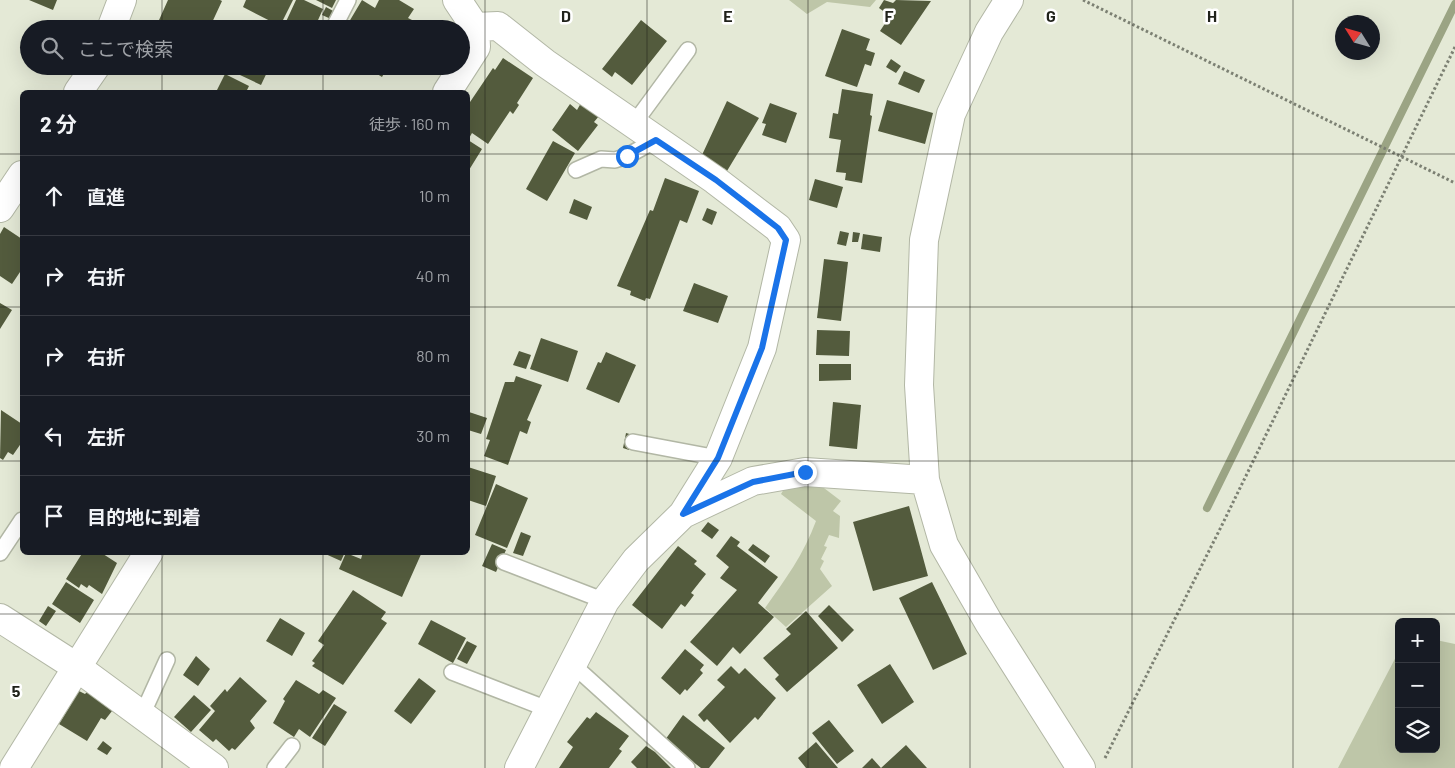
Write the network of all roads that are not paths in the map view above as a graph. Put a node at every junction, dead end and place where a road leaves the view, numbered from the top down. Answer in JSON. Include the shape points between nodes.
{"nodes":[{"id":1,"x":122,"y":0,"type":"edge"},
{"id":2,"x":348,"y":0,"type":"edge"},
{"id":3,"x":457,"y":0,"type":"edge"},
{"id":4,"x":1009,"y":0,"type":"edge"},
{"id":5,"x":114,"y":20,"type":"edge"},
{"id":6,"x":338,"y":20,"type":"edge"},
{"id":7,"x":475,"y":27,"type":"junction"},
{"id":8,"x":688,"y":50,"type":"dead end"},
{"id":9,"x":470,"y":56,"type":"edge"},
{"id":10,"x":90,"y":75,"type":"edge"},
{"id":11,"x":458,"y":75,"type":"edge"},
{"id":12,"x":79,"y":90,"type":"edge"},
{"id":13,"x":448,"y":90,"type":"edge"},
{"id":14,"x":633,"y":125,"type":"junction"},
{"id":15,"x":656,"y":140,"type":"junction"},
{"id":16,"x":576,"y":170,"type":"dead end"},
{"id":17,"x":20,"y":178,"type":"edge"},
{"id":18,"x":0,"y":208,"type":"edge"},
{"id":19,"x":633,"y":442,"type":"dead end"},
{"id":20,"x":718,"y":458,"type":"junction"},
{"id":21,"x":925,"y":480,"type":"junction"},
{"id":22,"x":683,"y":514,"type":"junction"},
{"id":23,"x":20,"y":523,"type":"edge"},
{"id":24,"x":0,"y":553,"type":"edge"},
{"id":25,"x":147,"y":555,"type":"edge"},
{"id":26,"x":504,"y":562,"type":"dead end"},
{"id":27,"x":605,"y":601,"type":"junction"},
{"id":28,"x":0,"y":618,"type":"edge"},
{"id":29,"x":167,"y":660,"type":"dead end"},
{"id":30,"x":573,"y":665,"type":"junction"},
{"id":31,"x":78,"y":668,"type":"junction"},
{"id":32,"x":452,"y":672,"type":"dead end"},
{"id":33,"x":550,"y":710,"type":"junction"},
{"id":34,"x":142,"y":714,"type":"junction"},
{"id":35,"x":292,"y":746,"type":"dead end"},
{"id":36,"x":1091,"y":765,"type":"edge"},
{"id":37,"x":14,"y":768,"type":"edge"},
{"id":38,"x":214,"y":768,"type":"edge"},
{"id":39,"x":276,"y":768,"type":"edge"},
{"id":40,"x":519,"y":768,"type":"edge"},
{"id":41,"x":687,"y":768,"type":"edge"}],
"edges":[{"from":1,"to":5,"type":"street"},
{"from":2,"to":6,"type":"lane"},
{"from":3,"to":7,"type":"street"},
{"from":4,"to":21,"type":"street","via":[[989,32],[951,114],[924,240],[919,385]]},
{"from":7,"to":9,"type":"street","via":[[476,47]]},
{"from":7,"to":14,"type":"street","via":[[498,26]]},
{"from":8,"to":14,"type":"lane"},
{"from":10,"to":12,"type":"street"},
{"from":11,"to":13,"type":"street"},
{"from":14,"to":15,"type":"street"},
{"from":15,"to":16,"type":"lane","via":[[627,156],[615,160],[601,159]]},
{"from":15,"to":20,"type":"street","via":[[716,180],[778,228],[786,240],[762,348]]},
{"from":17,"to":18,"type":"street"},
{"from":19,"to":20,"type":"lane"},
{"from":20,"to":22,"type":"street"},
{"from":21,"to":22,"type":"street","via":[[805,472],[753,482]]},
{"from":21,"to":36,"type":"street","via":[[944,545],[989,623]]},
{"from":22,"to":27,"type":"street","via":[[636,560]]},
{"from":23,"to":24,"type":"lane"},
{"from":25,"to":31,"type":"street"},
{"from":26,"to":27,"type":"lane"},
{"from":27,"to":30,"type":"street"},
{"from":28,"to":31,"type":"street"},
{"from":29,"to":34,"type":"lane"},
{"from":30,"to":33,"type":"street"},
{"from":30,"to":41,"type":"lane"},
{"from":31,"to":34,"type":"street"},
{"from":31,"to":37,"type":"street"},
{"from":32,"to":33,"type":"lane"},
{"from":33,"to":40,"type":"street"},
{"from":34,"to":38,"type":"street"},
{"from":35,"to":39,"type":"lane"}]}
